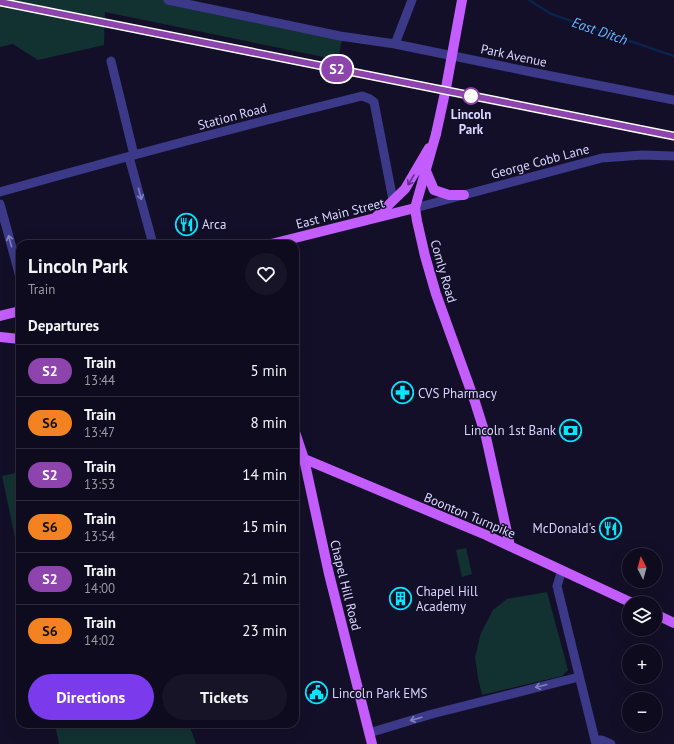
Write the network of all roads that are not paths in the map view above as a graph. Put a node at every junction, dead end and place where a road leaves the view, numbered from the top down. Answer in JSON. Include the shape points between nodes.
{"nodes":[{"id":1,"x":168,"y":0,"type":"edge"},
{"id":2,"x":412,"y":0,"type":"edge"},
{"id":3,"x":462,"y":0,"type":"edge"},
{"id":4,"x":395,"y":44,"type":"junction"},
{"id":5,"x":111,"y":61,"type":"dead end"},
{"id":6,"x":674,"y":100,"type":"edge"},
{"id":7,"x":436,"y":134,"type":"junction"},
{"id":8,"x":132,"y":156,"type":"junction"},
{"id":9,"x":674,"y":156,"type":"edge"},
{"id":10,"x":426,"y":171,"type":"junction"},
{"id":11,"x":0,"y":192,"type":"edge"},
{"id":12,"x":464,"y":195,"type":"junction"},
{"id":13,"x":393,"y":200,"type":"junction"},
{"id":14,"x":0,"y":204,"type":"edge"},
{"id":15,"x":415,"y":208,"type":"junction"},
{"id":16,"x":375,"y":218,"type":"junction"},
{"id":17,"x":152,"y":240,"type":"edge"},
{"id":18,"x":287,"y":240,"type":"edge"},
{"id":19,"x":16,"y":262,"type":"edge"},
{"id":20,"x":16,"y":311,"type":"edge"},
{"id":21,"x":3,"y":313,"type":"edge"},
{"id":22,"x":16,"y":319,"type":"edge"},
{"id":23,"x":0,"y":337,"type":"edge"},
{"id":24,"x":16,"y":339,"type":"edge"},
{"id":25,"x":299,"y":457,"type":"edge"},
{"id":26,"x":510,"y":546,"type":"junction"},
{"id":27,"x":562,"y":570,"type":"junction"},
{"id":28,"x":622,"y":598,"type":"edge"},
{"id":29,"x":662,"y":617,"type":"edge"},
{"id":30,"x":674,"y":623,"type":"edge"},
{"id":31,"x":579,"y":677,"type":"junction"},
{"id":32,"x":369,"y":733,"type":"junction"},
{"id":33,"x":596,"y":742,"type":"edge"},
{"id":34,"x":372,"y":744,"type":"edge"},
{"id":35,"x":610,"y":744,"type":"edge"}],
"edges":[{"from":1,"to":4,"type":"street","name":"Park Avenue","via":[[340,36]]},
{"from":2,"to":4,"type":"street"},
{"from":3,"to":7,"type":"main road","name":"Comly Road","bridge":true},
{"from":4,"to":6,"type":"street","name":"Park Avenue"},
{"from":5,"to":8,"type":"street"},
{"from":7,"to":10,"type":"main road","name":"Comly Road"},
{"from":7,"to":13,"type":"main road","one_way":true,"via":[[405,189]]},
{"from":8,"to":11,"type":"street","name":"Station Road"},
{"from":8,"to":13,"type":"street","name":"Station Road","via":[[362,96],[374,102]]},
{"from":8,"to":17,"type":"street","one_way":true},
{"from":9,"to":12,"type":"street","name":"George Cobb Lane","via":[[602,158]]},
{"from":10,"to":12,"type":"main road","via":[[434,190],[449,195]]},
{"from":10,"to":15,"type":"main road","name":"Comly Road"},
{"from":12,"to":15,"type":"street","name":"George Cobb Lane"},
{"from":13,"to":16,"type":"main road"},
{"from":19,"to":14,"type":"street","one_way":true},
{"from":15,"to":16,"type":"main road","name":"East Main Street"},
{"from":15,"to":26,"type":"main road","name":"Comly Road","via":[[436,294],[486,437]]},
{"from":16,"to":18,"type":"main road","name":"East Main Street"},
{"from":20,"to":21,"type":"main road"},
{"from":21,"to":22,"type":"main road"},
{"from":23,"to":24,"type":"main road"},
{"from":25,"to":26,"type":"main road","name":"Boonton Turnpike"},
{"from":25,"to":32,"type":"main road","name":"Chapel Hill Road"},
{"from":26,"to":27,"type":"main road","name":"Boonton Turnpike"},
{"from":27,"to":28,"type":"main road","name":"Boonton Turnpike"},
{"from":27,"to":31,"type":"street","via":[[557,586]]},
{"from":29,"to":30,"type":"main road"},
{"from":31,"to":32,"type":"street","one_way":true,"via":[[432,714]]},
{"from":31,"to":33,"type":"street"},
{"from":32,"to":34,"type":"main road","name":"Chapel Hill Road"},
{"from":33,"to":35,"type":"street","via":[[602,740]]}]}
